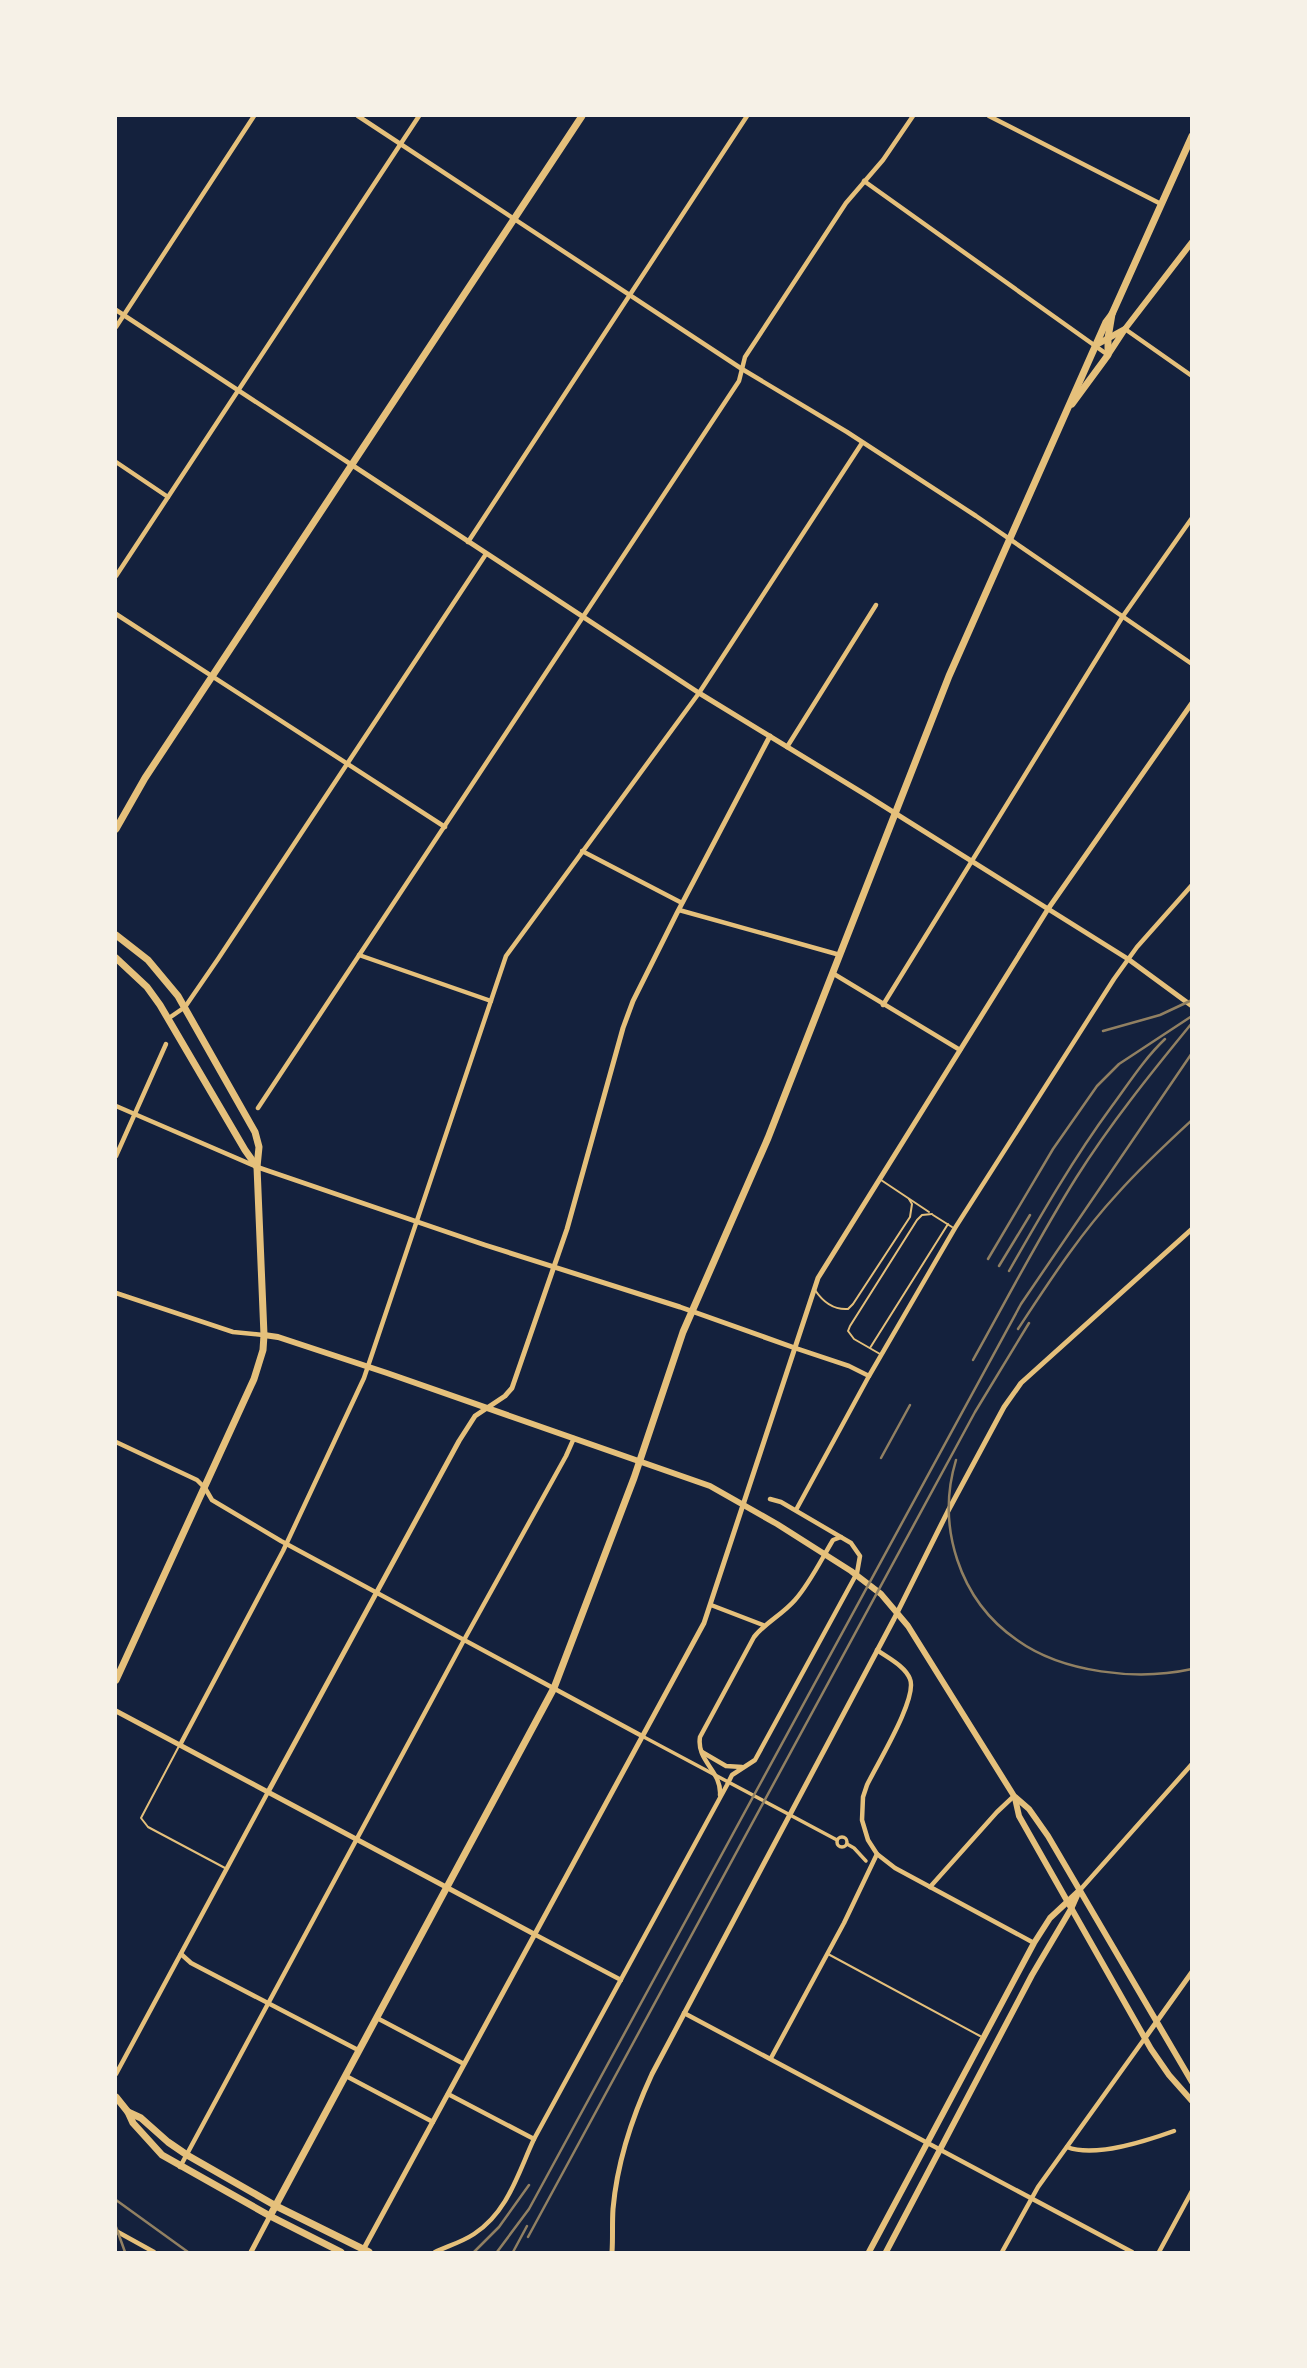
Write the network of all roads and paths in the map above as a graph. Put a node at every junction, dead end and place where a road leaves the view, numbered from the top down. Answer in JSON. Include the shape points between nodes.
{"nodes":[{"id":1,"x":254,"y":116,"type":"edge"},
{"id":2,"x":358,"y":116,"type":"edge"},
{"id":3,"x":419,"y":116,"type":"edge"},
{"id":4,"x":582,"y":116,"type":"edge"},
{"id":5,"x":747,"y":116,"type":"edge"},
{"id":6,"x":913,"y":116,"type":"edge"},
{"id":7,"x":989,"y":116,"type":"edge"},
{"id":8,"x":1192,"y":136,"type":"edge"},
{"id":9,"x":401,"y":144,"type":"junction"},
{"id":10,"x":864,"y":181,"type":"junction"},
{"id":11,"x":1161,"y":204,"type":"junction"},
{"id":12,"x":515,"y":218,"type":"junction"},
{"id":13,"x":1192,"y":242,"type":"edge"},
{"id":14,"x":631,"y":294,"type":"junction"},
{"id":15,"x":116,"y":310,"type":"edge"},
{"id":16,"x":1112,"y":314,"type":"junction"},
{"id":17,"x":123,"y":316,"type":"junction"},
{"id":18,"x":116,"y":327,"type":"edge"},
{"id":19,"x":1125,"y":329,"type":"junction"},
{"id":20,"x":1108,"y":338,"type":"junction"},
{"id":21,"x":1096,"y":346,"type":"junction"},
{"id":22,"x":1108,"y":355,"type":"junction"},
{"id":23,"x":742,"y":369,"type":"junction"},
{"id":24,"x":1192,"y":376,"type":"edge"},
{"id":25,"x":238,"y":390,"type":"junction"},
{"id":26,"x":1067,"y":409,"type":"junction"},
{"id":27,"x":862,"y":443,"type":"junction"},
{"id":28,"x":116,"y":462,"type":"edge"},
{"id":29,"x":352,"y":465,"type":"junction"},
{"id":30,"x":168,"y":496,"type":"junction"},
{"id":31,"x":1192,"y":518,"type":"edge"},
{"id":32,"x":1009,"y":538,"type":"junction"},
{"id":33,"x":468,"y":542,"type":"junction"},
{"id":34,"x":486,"y":554,"type":"junction"},
{"id":35,"x":116,"y":576,"type":"edge"},
{"id":36,"x":876,"y":605,"type":"dead end"},
{"id":37,"x":116,"y":614,"type":"edge"},
{"id":38,"x":1123,"y":616,"type":"junction"},
{"id":39,"x":582,"y":618,"type":"junction"},
{"id":40,"x":1192,"y":664,"type":"edge"},
{"id":41,"x":213,"y":676,"type":"junction"},
{"id":42,"x":699,"y":693,"type":"junction"},
{"id":43,"x":1192,"y":703,"type":"edge"},
{"id":44,"x":769,"y":737,"type":"junction"},
{"id":45,"x":787,"y":747,"type":"junction"},
{"id":46,"x":346,"y":765,"type":"junction"},
{"id":47,"x":896,"y":814,"type":"junction"},
{"id":48,"x":445,"y":827,"type":"junction"},
{"id":49,"x":116,"y":829,"type":"edge"},
{"id":50,"x":582,"y":851,"type":"junction"},
{"id":51,"x":970,"y":862,"type":"junction"},
{"id":52,"x":1192,"y":885,"type":"edge"},
{"id":53,"x":682,"y":903,"type":"junction"},
{"id":54,"x":679,"y":909,"type":"junction"},
{"id":55,"x":1048,"y":909,"type":"junction"},
{"id":56,"x":116,"y":935,"type":"edge"},
{"id":57,"x":359,"y":955,"type":"junction"},
{"id":58,"x":841,"y":956,"type":"junction"},
{"id":59,"x":116,"y":958,"type":"edge"},
{"id":60,"x":1128,"y":960,"type":"junction"},
{"id":61,"x":834,"y":974,"type":"junction"},
{"id":62,"x":491,"y":1001,"type":"junction"},
{"id":63,"x":883,"y":1005,"type":"junction"},
{"id":64,"x":1192,"y":1006,"type":"edge"},
{"id":65,"x":185,"y":1007,"type":"junction"},
{"id":66,"x":169,"y":1018,"type":"junction"},
{"id":67,"x":166,"y":1044,"type":"dead end"},
{"id":68,"x":960,"y":1050,"type":"junction"},
{"id":69,"x":116,"y":1106,"type":"edge"},
{"id":70,"x":258,"y":1108,"type":"dead end"},
{"id":71,"x":134,"y":1115,"type":"junction"},
{"id":72,"x":116,"y":1156,"type":"edge"},
{"id":73,"x":257,"y":1167,"type":"junction"},
{"id":74,"x":880,"y":1180,"type":"junction"},
{"id":75,"x":909,"y":1199,"type":"junction"},
{"id":76,"x":932,"y":1213,"type":"junction"},
{"id":77,"x":417,"y":1222,"type":"junction"},
{"id":78,"x":948,"y":1224,"type":"junction"},
{"id":79,"x":955,"y":1228,"type":"junction"},
{"id":80,"x":1192,"y":1229,"type":"edge"},
{"id":81,"x":554,"y":1267,"type":"junction"},
{"id":82,"x":814,"y":1288,"type":"junction"},
{"id":83,"x":116,"y":1293,"type":"edge"},
{"id":84,"x":691,"y":1312,"type":"junction"},
{"id":85,"x":264,"y":1335,"type":"junction"},
{"id":86,"x":795,"y":1348,"type":"junction"},
{"id":87,"x":870,"y":1349,"type":"junction"},
{"id":88,"x":881,"y":1355,"type":"junction"},
{"id":89,"x":367,"y":1367,"type":"junction"},
{"id":90,"x":869,"y":1376,"type":"junction"},
{"id":91,"x":487,"y":1408,"type":"junction"},
{"id":92,"x":574,"y":1438,"type":"junction"},
{"id":93,"x":116,"y":1442,"type":"edge"},
{"id":94,"x":639,"y":1461,"type":"junction"},
{"id":95,"x":205,"y":1488,"type":"junction"},
{"id":96,"x":771,"y":1499,"type":"dead end"},
{"id":97,"x":744,"y":1504,"type":"junction"},
{"id":98,"x":796,"y":1511,"type":"junction"},
{"id":99,"x":841,"y":1537,"type":"junction"},
{"id":100,"x":286,"y":1544,"type":"junction"},
{"id":101,"x":377,"y":1593,"type":"junction"},
{"id":102,"x":711,"y":1605,"type":"junction"},
{"id":103,"x":763,"y":1625,"type":"junction"},
{"id":104,"x":464,"y":1640,"type":"junction"},
{"id":105,"x":877,"y":1650,"type":"junction"},
{"id":106,"x":116,"y":1680,"type":"edge"},
{"id":107,"x":554,"y":1688,"type":"junction"},
{"id":108,"x":116,"y":1711,"type":"edge"},
{"id":109,"x":642,"y":1737,"type":"junction"},
{"id":110,"x":180,"y":1745,"type":"junction"},
{"id":111,"x":700,"y":1750,"type":"junction"},
{"id":112,"x":1192,"y":1764,"type":"edge"},
{"id":113,"x":743,"y":1767,"type":"junction"},
{"id":114,"x":268,"y":1792,"type":"junction"},
{"id":115,"x":1014,"y":1797,"type":"junction"},
{"id":116,"x":720,"y":1799,"type":"junction"},
{"id":117,"x":357,"y":1838,"type":"junction"},
{"id":118,"x":877,"y":1854,"type":"junction"},
{"id":119,"x":866,"y":1861,"type":"dead end"},
{"id":120,"x":227,"y":1869,"type":"junction"},
{"id":121,"x":448,"y":1887,"type":"junction"},
{"id":122,"x":930,"y":1887,"type":"junction"},
{"id":123,"x":1080,"y":1890,"type":"junction"},
{"id":124,"x":1067,"y":1901,"type":"junction"},
{"id":125,"x":1071,"y":1909,"type":"junction"},
{"id":126,"x":534,"y":1934,"type":"junction"},
{"id":127,"x":1034,"y":1943,"type":"junction"},
{"id":128,"x":827,"y":1953,"type":"junction"},
{"id":129,"x":181,"y":1954,"type":"junction"},
{"id":130,"x":1192,"y":1972,"type":"edge"},
{"id":131,"x":621,"y":1980,"type":"junction"},
{"id":132,"x":268,"y":2003,"type":"junction"},
{"id":133,"x":684,"y":2013,"type":"junction"},
{"id":134,"x":377,"y":2018,"type":"junction"},
{"id":135,"x":1156,"y":2023,"type":"junction"},
{"id":136,"x":983,"y":2038,"type":"junction"},
{"id":137,"x":1145,"y":2038,"type":"junction"},
{"id":138,"x":360,"y":2051,"type":"junction"},
{"id":139,"x":771,"y":2059,"type":"junction"},
{"id":140,"x":464,"y":2064,"type":"junction"},
{"id":141,"x":116,"y":2074,"type":"edge"},
{"id":142,"x":346,"y":2076,"type":"junction"},
{"id":143,"x":1192,"y":2082,"type":"edge"},
{"id":144,"x":448,"y":2094,"type":"junction"},
{"id":145,"x":116,"y":2097,"type":"edge"},
{"id":146,"x":1192,"y":2101,"type":"edge"},
{"id":147,"x":128,"y":2112,"type":"junction"},
{"id":148,"x":433,"y":2122,"type":"junction"},
{"id":149,"x":1174,"y":2131,"type":"dead end"},
{"id":150,"x":534,"y":2139,"type":"junction"},
{"id":151,"x":928,"y":2143,"type":"junction"},
{"id":152,"x":1067,"y":2147,"type":"junction"},
{"id":153,"x":940,"y":2149,"type":"junction"},
{"id":154,"x":187,"y":2155,"type":"junction"},
{"id":155,"x":180,"y":2167,"type":"junction"},
{"id":156,"x":1192,"y":2191,"type":"edge"},
{"id":157,"x":1032,"y":2198,"type":"junction"},
{"id":158,"x":276,"y":2206,"type":"junction"},
{"id":159,"x":270,"y":2217,"type":"junction"},
{"id":160,"x":116,"y":2231,"type":"edge"},
{"id":161,"x":154,"y":2252,"type":"edge"},
{"id":162,"x":251,"y":2252,"type":"edge"},
{"id":163,"x":341,"y":2252,"type":"edge"},
{"id":164,"x":365,"y":2252,"type":"edge"},
{"id":165,"x":435,"y":2252,"type":"edge"},
{"id":166,"x":612,"y":2252,"type":"edge"},
{"id":167,"x":869,"y":2252,"type":"edge"},
{"id":168,"x":886,"y":2252,"type":"edge"},
{"id":169,"x":1002,"y":2252,"type":"edge"},
{"id":170,"x":1132,"y":2252,"type":"edge"},
{"id":171,"x":1159,"y":2252,"type":"edge"}],
"edges":[{"from":1,"to":17,"type":"street"},
{"from":2,"to":9,"type":"street"},
{"from":3,"to":9,"type":"street"},
{"from":4,"to":12,"type":"main road"},
{"from":5,"to":14,"type":"street"},
{"from":6,"to":10,"type":"street"},
{"from":7,"to":11,"type":"street"},
{"from":8,"to":11,"type":"main road"},
{"from":9,"to":12,"type":"street"},
{"from":9,"to":25,"type":"street"},
{"from":10,"to":21,"type":"street"},
{"from":10,"to":23,"type":"street","via":[[745,357]]},
{"from":11,"to":16,"type":"main road"},
{"from":12,"to":14,"type":"street"},
{"from":12,"to":29,"type":"main road"},
{"from":13,"to":19,"type":"main road"},
{"from":14,"to":23,"type":"street"},
{"from":14,"to":33,"type":"street"},
{"from":15,"to":17,"type":"street"},
{"from":16,"to":20,"type":"main road"},
{"from":16,"to":21,"type":"main road"},
{"from":17,"to":18,"type":"street"},
{"from":17,"to":25,"type":"street"},
{"from":19,"to":20,"type":"main road"},
{"from":19,"to":22,"type":"main road"},
{"from":19,"to":24,"type":"street"},
{"from":20,"to":21,"type":"main road"},
{"from":20,"to":22,"type":"main road"},
{"from":21,"to":22,"type":"street"},
{"from":21,"to":26,"type":"main road"},
{"from":22,"to":26,"type":"main road"},
{"from":23,"to":27,"type":"street"},
{"from":23,"to":39,"type":"street","via":[[739,381]]},
{"from":25,"to":29,"type":"street"},
{"from":25,"to":30,"type":"street"},
{"from":26,"to":32,"type":"main road"},
{"from":27,"to":32,"type":"street"},
{"from":27,"to":42,"type":"street"},
{"from":28,"to":30,"type":"street"},
{"from":29,"to":33,"type":"street"},
{"from":29,"to":41,"type":"main road"},
{"from":30,"to":35,"type":"street"},
{"from":31,"to":38,"type":"street"},
{"from":32,"to":38,"type":"street"},
{"from":32,"to":47,"type":"main road"},
{"from":33,"to":34,"type":"street"},
{"from":34,"to":39,"type":"street"},
{"from":34,"to":46,"type":"street"},
{"from":36,"to":45,"type":"street"},
{"from":37,"to":41,"type":"street"},
{"from":38,"to":40,"type":"street"},
{"from":38,"to":51,"type":"street"},
{"from":39,"to":42,"type":"street"},
{"from":39,"to":48,"type":"street"},
{"from":41,"to":46,"type":"street"},
{"from":41,"to":49,"type":"main road"},
{"from":42,"to":44,"type":"street"},
{"from":42,"to":50,"type":"street"},
{"from":43,"to":55,"type":"street"},
{"from":44,"to":45,"type":"street"},
{"from":44,"to":53,"type":"street"},
{"from":45,"to":47,"type":"street"},
{"from":46,"to":48,"type":"street"},
{"from":46,"to":65,"type":"street"},
{"from":47,"to":51,"type":"street"},
{"from":47,"to":58,"type":"main road"},
{"from":48,"to":57,"type":"street"},
{"from":50,"to":53,"type":"street"},
{"from":50,"to":62,"type":"street","via":[[506,956]]},
{"from":51,"to":55,"type":"street"},
{"from":51,"to":63,"type":"street"},
{"from":52,"to":60,"type":"street"},
{"from":53,"to":54,"type":"street"},
{"from":54,"to":58,"type":"street"},
{"from":54,"to":81,"type":"street","via":[[623,1028]]},
{"from":55,"to":60,"type":"street"},
{"from":55,"to":68,"type":"street"},
{"from":56,"to":65,"type":"main road","via":[[158,970]]},
{"from":57,"to":62,"type":"street"},
{"from":57,"to":70,"type":"street"},
{"from":58,"to":61,"type":"main road"},
{"from":59,"to":66,"type":"main road","via":[[147,987]]},
{"from":60,"to":64,"type":"street"},
{"from":60,"to":79,"type":"street"},
{"from":61,"to":63,"type":"street"},
{"from":61,"to":84,"type":"main road"},
{"from":62,"to":77,"type":"street"},
{"from":63,"to":68,"type":"street"},
{"from":65,"to":66,"type":"street"},
{"from":65,"to":73,"type":"main road","via":[[249,1118],[259,1147]]},
{"from":66,"to":73,"type":"main road"},
{"from":67,"to":71,"type":"street"},
{"from":68,"to":74,"type":"street"},
{"from":69,"to":71,"type":"street"},
{"from":71,"to":72,"type":"street"},
{"from":71,"to":73,"type":"street"},
{"from":73,"to":77,"type":"street"},
{"from":73,"to":85,"type":"main road"},
{"from":74,"to":75,"type":"lane"},
{"from":74,"to":82,"type":"street"},
{"from":75,"to":76,"type":"lane"},
{"from":75,"to":82,"type":"lane","via":[[910,1217],[848,1309],[834,1307]]},
{"from":76,"to":78,"type":"lane"},
{"from":76,"to":87,"type":"lane","via":[[917,1220],[850,1326],[850,1335]]},
{"from":77,"to":81,"type":"street"},
{"from":77,"to":89,"type":"street"},
{"from":78,"to":79,"type":"lane"},
{"from":78,"to":87,"type":"lane"},
{"from":79,"to":88,"type":"street"},
{"from":80,"to":105,"type":"street","via":[[1012,1394]]},
{"from":81,"to":84,"type":"street"},
{"from":81,"to":91,"type":"street","via":[[512,1388]]},
{"from":82,"to":86,"type":"street"},
{"from":83,"to":85,"type":"street","via":[[233,1332]]},
{"from":84,"to":86,"type":"street"},
{"from":84,"to":94,"type":"main road"},
{"from":85,"to":89,"type":"main road"},
{"from":85,"to":95,"type":"main road","via":[[254,1379]]},
{"from":86,"to":90,"type":"street"},
{"from":86,"to":97,"type":"street"},
{"from":87,"to":88,"type":"lane"},
{"from":88,"to":90,"type":"street"},
{"from":89,"to":91,"type":"main road"},
{"from":89,"to":100,"type":"street"},
{"from":90,"to":98,"type":"street"},
{"from":91,"to":92,"type":"main road"},
{"from":91,"to":101,"type":"street","via":[[475,1416],[459,1441]]},
{"from":92,"to":94,"type":"main road"},
{"from":92,"to":104,"type":"street"},
{"from":93,"to":95,"type":"street","via":[[198,1480]]},
{"from":94,"to":97,"type":"main road","via":[[710,1486]]},
{"from":94,"to":107,"type":"main road"},
{"from":95,"to":100,"type":"street","via":[[212,1500]]},
{"from":95,"to":106,"type":"main road"},
{"from":96,"to":98,"type":"street"},
{"from":97,"to":102,"type":"street"},
{"from":97,"to":115,"type":"main road","via":[[864,1580],[895,1609]]},
{"from":98,"to":99,"type":"street"},
{"from":99,"to":103,"type":"street","via":[[833,1540],[795,1600]]},
{"from":99,"to":113,"type":"street","via":[[851,1543],[860,1564],[755,1760]]},
{"from":100,"to":101,"type":"street"},
{"from":100,"to":110,"type":"street"},
{"from":101,"to":104,"type":"street"},
{"from":101,"to":114,"type":"street"},
{"from":102,"to":103,"type":"street"},
{"from":102,"to":109,"type":"street"},
{"from":103,"to":111,"type":"street","via":[[700,1737]]},
{"from":104,"to":107,"type":"street"},
{"from":104,"to":117,"type":"street"},
{"from":105,"to":118,"type":"street","via":[[906,1672],[912,1686],[908,1704],[863,1797],[864,1829]]},
{"from":105,"to":133,"type":"street"},
{"from":107,"to":109,"type":"street"},
{"from":107,"to":121,"type":"main road"},
{"from":108,"to":110,"type":"street"},
{"from":109,"to":119,"type":"street","via":[[837,1840],[844,1837]]},
{"from":109,"to":126,"type":"street"},
{"from":110,"to":114,"type":"street"},
{"from":110,"to":120,"type":"lane","via":[[141,1818],[153,1830]]},
{"from":111,"to":113,"type":"street","via":[[726,1766]]},
{"from":111,"to":116,"type":"street","via":[[716,1775]]},
{"from":112,"to":123,"type":"street"},
{"from":113,"to":116,"type":"street","via":[[732,1775]]},
{"from":114,"to":117,"type":"street"},
{"from":114,"to":120,"type":"street"},
{"from":115,"to":122,"type":"street"},
{"from":115,"to":123,"type":"main road","via":[[1039,1823]]},
{"from":115,"to":124,"type":"main road","via":[[1019,1816]]},
{"from":116,"to":131,"type":"street"},
{"from":117,"to":121,"type":"street"},
{"from":117,"to":132,"type":"street"},
{"from":118,"to":122,"type":"street"},
{"from":118,"to":128,"type":"street"},
{"from":120,"to":129,"type":"street"},
{"from":121,"to":126,"type":"street"},
{"from":121,"to":134,"type":"main road"},
{"from":122,"to":127,"type":"street"},
{"from":123,"to":124,"type":"main road"},
{"from":123,"to":125,"type":"main road"},
{"from":123,"to":135,"type":"main road"},
{"from":124,"to":125,"type":"main road"},
{"from":124,"to":127,"type":"main road"},
{"from":125,"to":137,"type":"main road"},
{"from":125,"to":153,"type":"main road"},
{"from":126,"to":131,"type":"street"},
{"from":126,"to":140,"type":"street"},
{"from":127,"to":136,"type":"main road"},
{"from":128,"to":136,"type":"lane"},
{"from":128,"to":139,"type":"street"},
{"from":129,"to":132,"type":"street"},
{"from":129,"to":141,"type":"street"},
{"from":130,"to":135,"type":"street"},
{"from":131,"to":150,"type":"street"},
{"from":132,"to":138,"type":"street"},
{"from":132,"to":154,"type":"street"},
{"from":133,"to":139,"type":"street"},
{"from":133,"to":166,"type":"street","via":[[637,2112],[616,2190]]},
{"from":134,"to":138,"type":"main road"},
{"from":134,"to":140,"type":"street"},
{"from":135,"to":137,"type":"street"},
{"from":135,"to":143,"type":"main road"},
{"from":136,"to":151,"type":"main road"},
{"from":137,"to":146,"type":"main road","via":[[1168,2075]]},
{"from":137,"to":152,"type":"street"},
{"from":138,"to":142,"type":"main road"},
{"from":139,"to":151,"type":"street"},
{"from":140,"to":144,"type":"street"},
{"from":142,"to":148,"type":"street"},
{"from":142,"to":158,"type":"main road"},
{"from":144,"to":148,"type":"street"},
{"from":144,"to":150,"type":"street"},
{"from":145,"to":147,"type":"main road"},
{"from":147,"to":154,"type":"main road"},
{"from":147,"to":155,"type":"main road","via":[[149,2142]]},
{"from":148,"to":164,"type":"street"},
{"from":149,"to":152,"type":"street","via":[[1093,2151]]},
{"from":150,"to":165,"type":"street","via":[[513,2189],[491,2220],[471,2236]]},
{"from":151,"to":153,"type":"street"},
{"from":151,"to":167,"type":"main road"},
{"from":152,"to":157,"type":"street"},
{"from":153,"to":157,"type":"street"},
{"from":153,"to":168,"type":"main road"},
{"from":154,"to":155,"type":"street"},
{"from":154,"to":158,"type":"main road"},
{"from":155,"to":159,"type":"main road"},
{"from":156,"to":171,"type":"street"},
{"from":157,"to":169,"type":"street"},
{"from":157,"to":170,"type":"street"},
{"from":158,"to":159,"type":"main road"},
{"from":158,"to":164,"type":"main road"},
{"from":159,"to":162,"type":"street"},
{"from":159,"to":163,"type":"main road"},
{"from":160,"to":161,"type":"street"}]}
